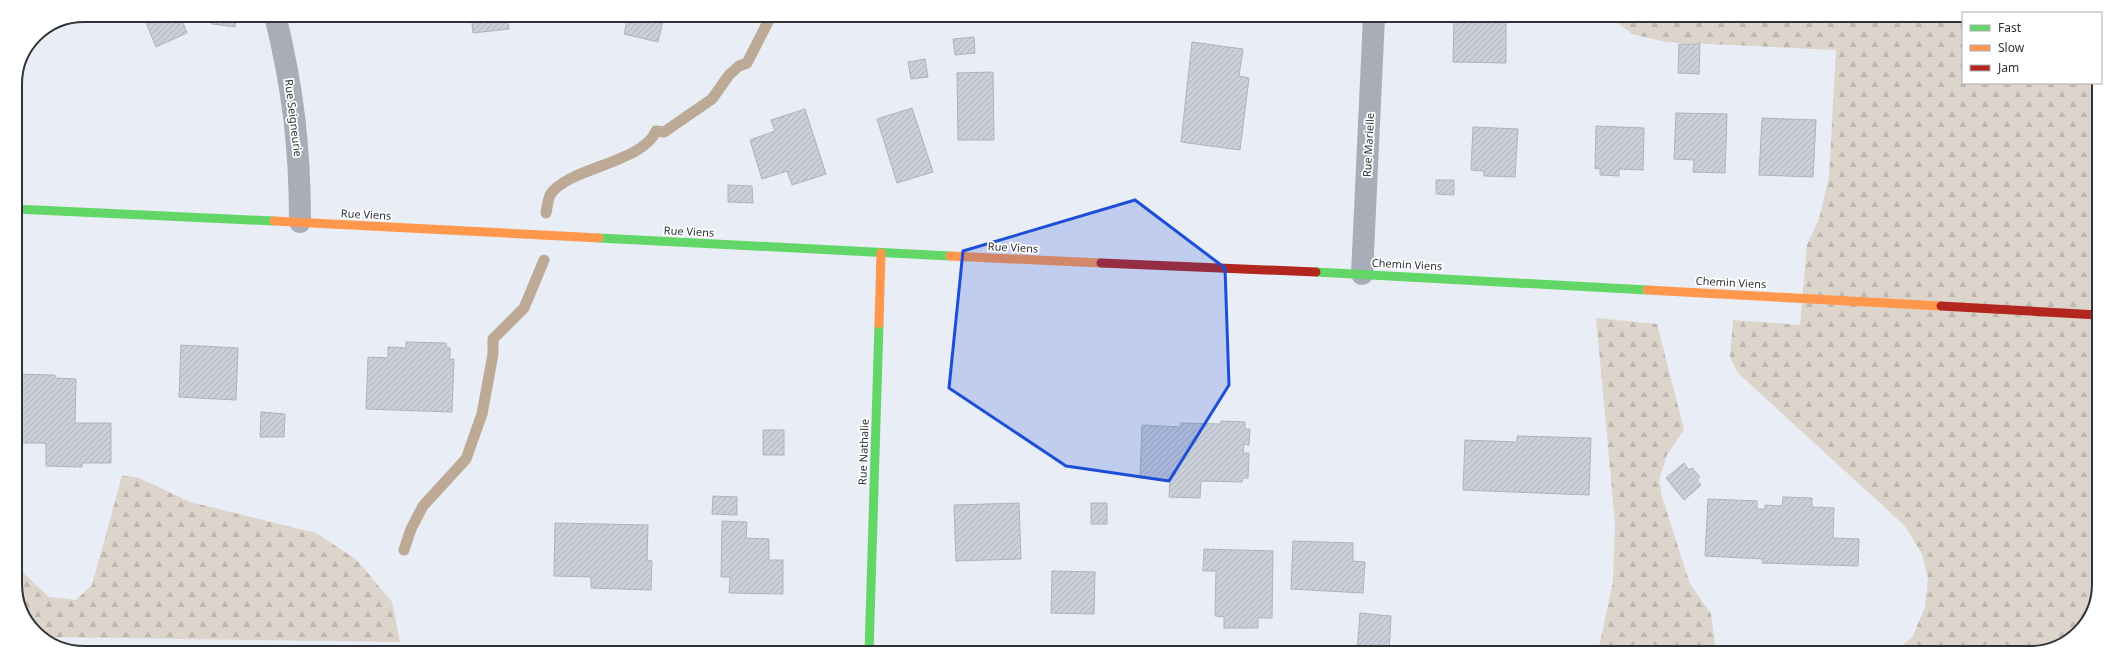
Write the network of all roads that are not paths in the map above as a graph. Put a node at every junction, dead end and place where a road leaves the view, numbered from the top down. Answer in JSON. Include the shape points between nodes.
{"nodes":[{"id":1,"x":277,"y":22,"type":"edge"},
{"id":2,"x":1374,"y":22,"type":"edge"},
{"id":3,"x":22,"y":210,"type":"edge"},
{"id":4,"x":300,"y":222,"type":"junction"},
{"id":5,"x":881,"y":253,"type":"junction"},
{"id":6,"x":1362,"y":274,"type":"junction"},
{"id":7,"x":2092,"y":315,"type":"edge"},
{"id":8,"x":869,"y":646,"type":"edge"}],
"edges":[{"from":1,"to":4,"type":"street","name":"Rue Seigneurie","via":[[295,114],[300,168]]},
{"from":2,"to":6,"type":"street","name":"Rue Marielle"},
{"from":3,"to":4,"type":"street","name":"Rue Viens"},
{"from":4,"to":5,"type":"street","name":"Rue Viens"},
{"from":5,"to":6,"type":"street","name":"Rue Viens"},
{"from":5,"to":8,"type":"street","name":"Rue Nathalie"},
{"from":6,"to":7,"type":"street","name":"Chemin Viens"}]}
